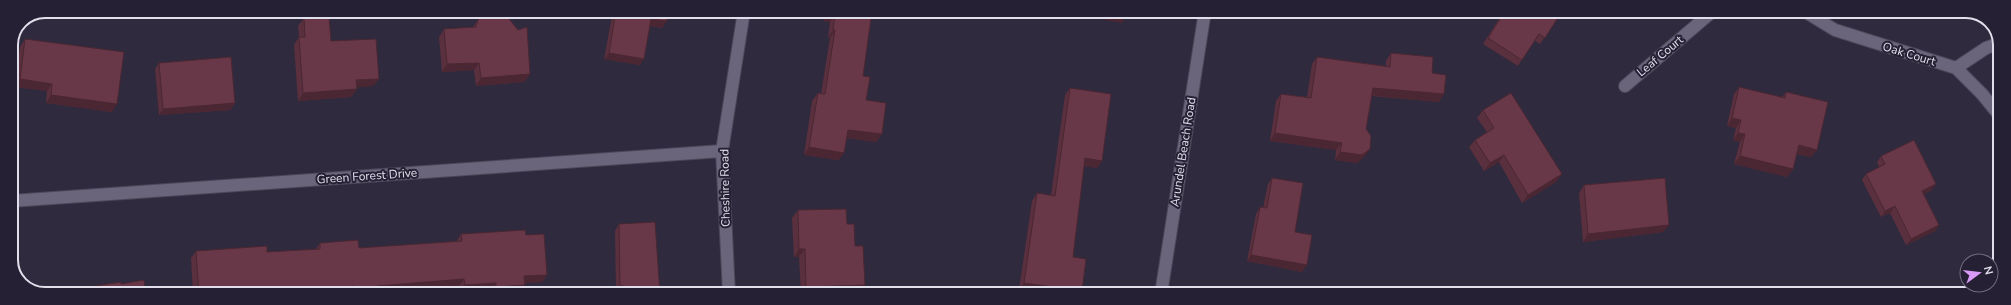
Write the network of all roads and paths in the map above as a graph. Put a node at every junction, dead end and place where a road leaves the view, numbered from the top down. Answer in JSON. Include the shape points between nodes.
{"nodes":[{"id":1,"x":743,"y":18,"type":"edge"},
{"id":2,"x":1204,"y":18,"type":"edge"},
{"id":3,"x":1705,"y":18,"type":"edge"},
{"id":4,"x":1815,"y":18,"type":"edge"},
{"id":5,"x":1993,"y":46,"type":"edge"},
{"id":6,"x":1956,"y":68,"type":"junction"},
{"id":7,"x":1625,"y":86,"type":"dead end"},
{"id":8,"x":1993,"y":107,"type":"edge"},
{"id":9,"x":722,"y":151,"type":"junction"},
{"id":10,"x":18,"y":201,"type":"edge"},
{"id":11,"x":729,"y":287,"type":"edge"},
{"id":12,"x":1162,"y":287,"type":"edge"}],
"edges":[{"from":1,"to":9,"type":"street","name":"Cheshire Road"},
{"from":2,"to":12,"type":"street","name":"Arundel Beach Road"},
{"from":3,"to":7,"type":"street","name":"Leaf Court"},
{"from":4,"to":6,"type":"street","name":"Oak Court","via":[[1835,30]]},
{"from":5,"to":6,"type":"street"},
{"from":6,"to":8,"type":"street","name":"Oak Court"},
{"from":9,"to":10,"type":"street","name":"Green Forest Drive"},
{"from":9,"to":11,"type":"street","name":"Cheshire Road"}]}
